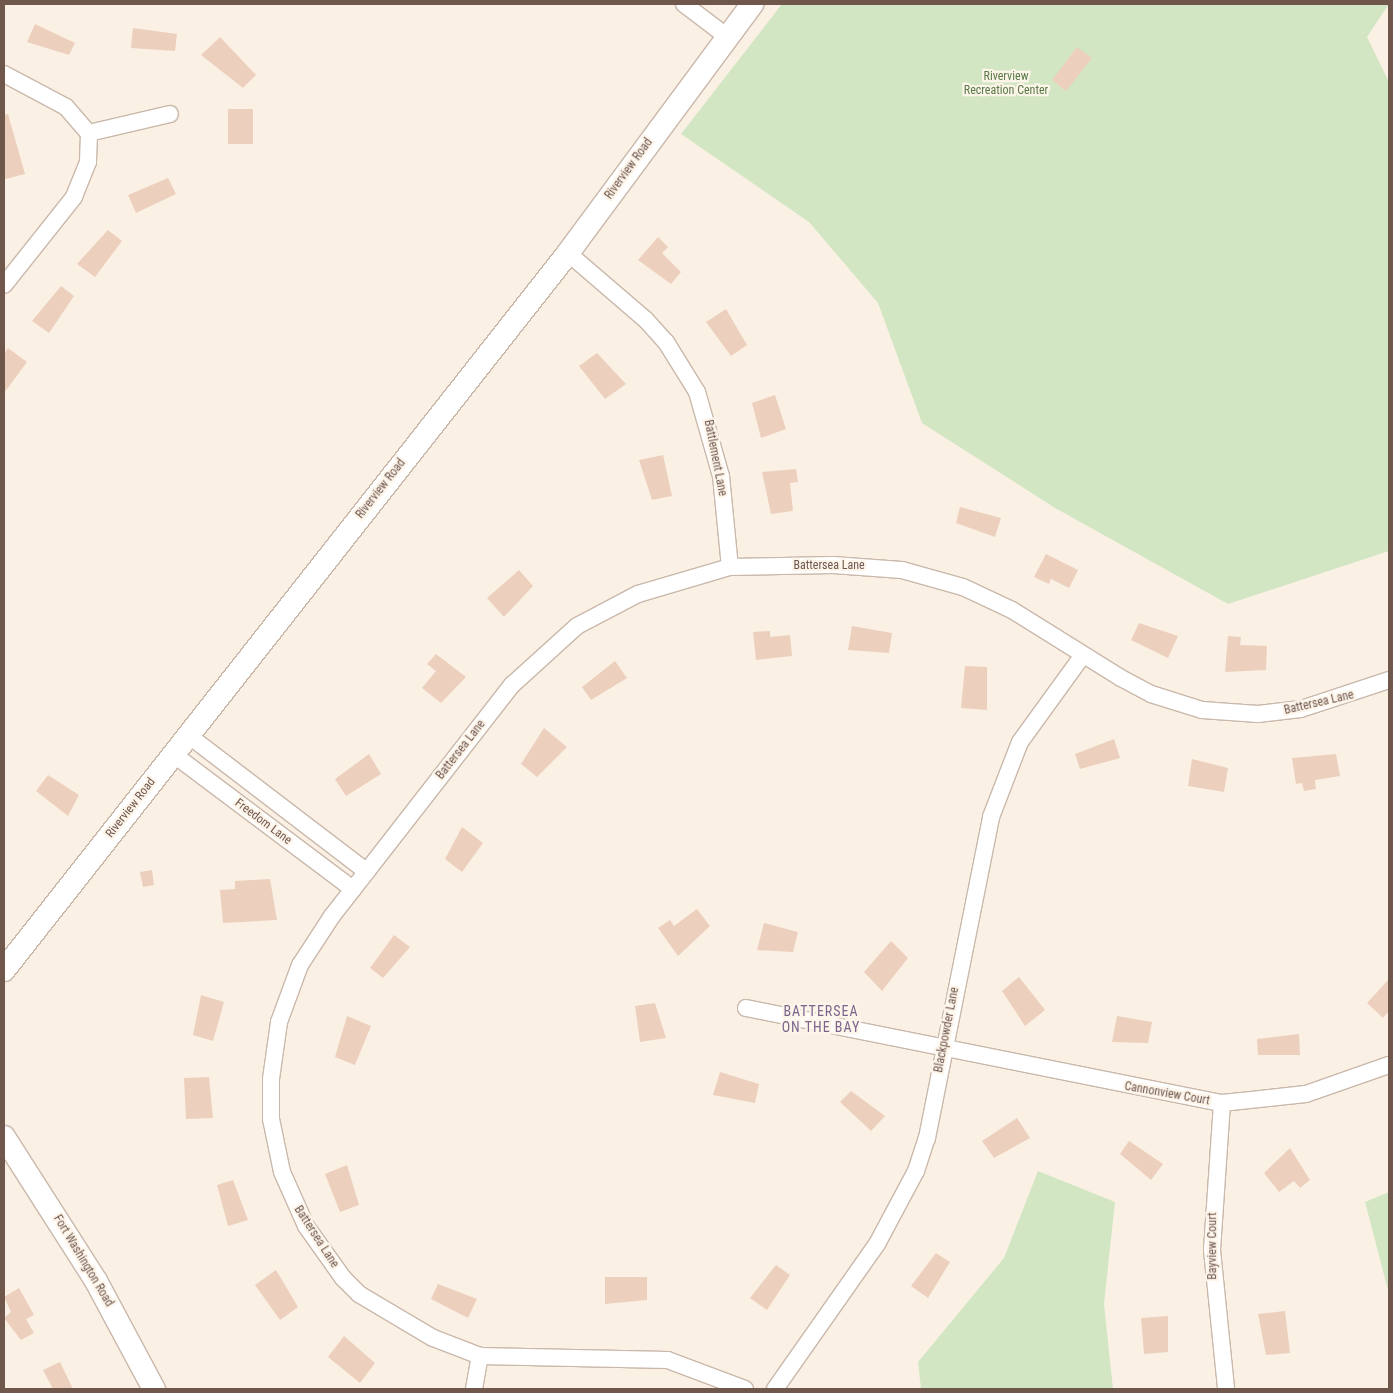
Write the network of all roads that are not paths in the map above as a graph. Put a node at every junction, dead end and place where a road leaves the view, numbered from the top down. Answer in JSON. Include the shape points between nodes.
{"nodes":[{"id":1,"x":684,"y":4,"type":"edge"},
{"id":2,"x":752,"y":4,"type":"edge"},
{"id":3,"x":726,"y":36,"type":"junction"},
{"id":4,"x":4,"y":74,"type":"edge"},
{"id":5,"x":170,"y":114,"type":"dead end"},
{"id":6,"x":89,"y":133,"type":"junction"},
{"id":7,"x":568,"y":252,"type":"junction"},
{"id":8,"x":4,"y":285,"type":"edge"},
{"id":9,"x":730,"y":567,"type":"junction"},
{"id":10,"x":1082,"y":655,"type":"junction"},
{"id":11,"x":1389,"y":680,"type":"edge"},
{"id":12,"x":188,"y":734,"type":"junction"},
{"id":13,"x":173,"y":754,"type":"junction"},
{"id":14,"x":367,"y":872,"type":"junction"},
{"id":15,"x":353,"y":890,"type":"junction"},
{"id":16,"x":4,"y":970,"type":"edge"},
{"id":17,"x":746,"y":1008,"type":"dead end"},
{"id":18,"x":944,"y":1049,"type":"junction"},
{"id":19,"x":1389,"y":1065,"type":"edge"},
{"id":20,"x":1222,"y":1103,"type":"junction"},
{"id":21,"x":4,"y":1138,"type":"edge"},
{"id":22,"x":480,"y":1356,"type":"junction"},
{"id":23,"x":154,"y":1389,"type":"edge"},
{"id":24,"x":474,"y":1389,"type":"edge"},
{"id":25,"x":745,"y":1389,"type":"edge"},
{"id":26,"x":775,"y":1389,"type":"edge"},
{"id":27,"x":1226,"y":1389,"type":"edge"}],
"edges":[{"from":1,"to":3,"type":"street"},
{"from":2,"to":3,"type":"street","name":"Riverview Road"},
{"from":3,"to":7,"type":"street","name":"Riverview Road"},
{"from":4,"to":6,"type":"street","via":[[66,107]]},
{"from":5,"to":6,"type":"street"},
{"from":6,"to":8,"type":"street","via":[[88,162],[74,197]]},
{"from":7,"to":9,"type":"street","name":"Battlement Lane","via":[[646,320],[666,342],[697,392],[721,476]]},
{"from":7,"to":12,"type":"street","name":"Riverview Road"},
{"from":9,"to":10,"type":"street","name":"Battersea Lane","via":[[858,565],[931,576],[998,603]]},
{"from":9,"to":14,"type":"street","name":"Battersea Lane","via":[[624,600],[577,626],[545,652],[482,722]]},
{"from":10,"to":11,"type":"street","name":"Battersea Lane","via":[[1151,694],[1227,712],[1301,709]]},
{"from":10,"to":18,"type":"street","name":"Blackpowder Lane","via":[[1035,717],[1007,772],[979,871]]},
{"from":12,"to":13,"type":"street","name":"Riverview Road"},
{"from":12,"to":14,"type":"street","name":"Freedom Lane"},
{"from":13,"to":15,"type":"street","name":"Freedom Lane"},
{"from":13,"to":16,"type":"street","name":"Riverview Road"},
{"from":14,"to":15,"type":"street","name":"Battersea Lane"},
{"from":15,"to":22,"type":"street","name":"Battersea Lane","via":[[300,965],[279,1022],[272,1119],[282,1172],[306,1226],[359,1294],[432,1338]]},
{"from":17,"to":18,"type":"street","name":"Cannonview Court"},
{"from":18,"to":20,"type":"street","name":"Cannonview Court"},
{"from":18,"to":26,"type":"street","name":"Blackpowder Lane","via":[[916,1171],[877,1244]]},
{"from":19,"to":20,"type":"street","name":"Cannonview Court","via":[[1306,1094]]},
{"from":20,"to":27,"type":"street","name":"Bayview Court","via":[[1212,1250]]},
{"from":21,"to":23,"type":"street","name":"Fort Washington Road","via":[[96,1281]]},
{"from":22,"to":24,"type":"street"},
{"from":22,"to":25,"type":"street","name":"Battersea Lane","via":[[668,1360]]}]}
